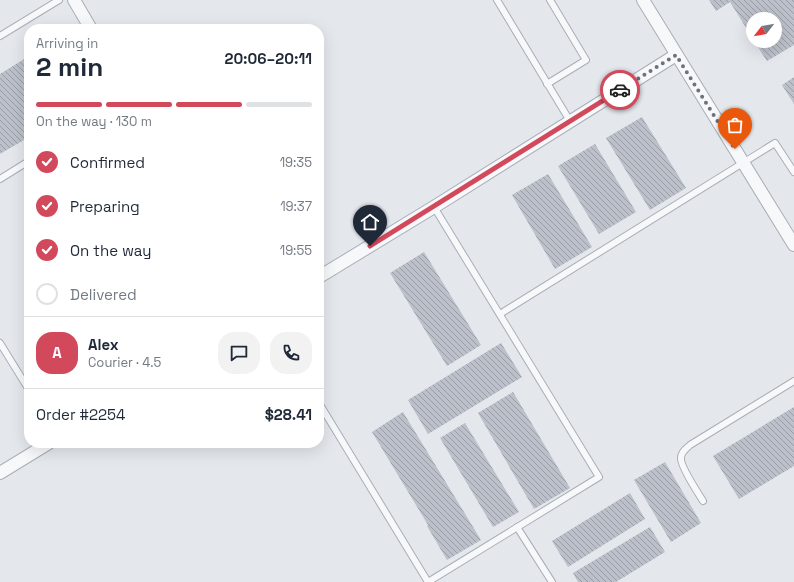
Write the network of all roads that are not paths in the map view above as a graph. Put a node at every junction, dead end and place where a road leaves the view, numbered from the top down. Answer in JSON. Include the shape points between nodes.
{"nodes":[{"id":1,"x":59,"y":0,"type":"edge"},
{"id":2,"x":74,"y":0,"type":"edge"},
{"id":3,"x":497,"y":0,"type":"edge"},
{"id":4,"x":550,"y":0,"type":"edge"},
{"id":5,"x":643,"y":0,"type":"edge"},
{"id":6,"x":88,"y":24,"type":"edge"},
{"id":7,"x":0,"y":36,"type":"edge"},
{"id":8,"x":676,"y":55,"type":"junction"},
{"id":9,"x":547,"y":84,"type":"junction"},
{"id":10,"x":570,"y":122,"type":"junction"},
{"id":11,"x":743,"y":163,"type":"junction"},
{"id":12,"x":24,"y":164,"type":"edge"},
{"id":13,"x":794,"y":172,"type":"edge"},
{"id":14,"x":0,"y":179,"type":"edge"},
{"id":15,"x":434,"y":207,"type":"junction"},
{"id":16,"x":794,"y":245,"type":"edge"},
{"id":17,"x":324,"y":274,"type":"edge"},
{"id":18,"x":500,"y":314,"type":"junction"},
{"id":19,"x":0,"y":344,"type":"edge"},
{"id":20,"x":24,"y":382,"type":"edge"},
{"id":21,"x":794,"y":382,"type":"edge"},
{"id":22,"x":324,"y":410,"type":"edge"},
{"id":23,"x":41,"y":448,"type":"edge"},
{"id":24,"x":0,"y":473,"type":"edge"},
{"id":25,"x":703,"y":501,"type":"dead end"},
{"id":26,"x":517,"y":527,"type":"junction"},
{"id":27,"x":552,"y":582,"type":"edge"}],
"edges":[{"from":1,"to":7,"type":"lane"},
{"from":2,"to":6,"type":"street"},
{"from":3,"to":9,"type":"lane"},
{"from":4,"to":9,"type":"lane","via":[[586,60]]},
{"from":5,"to":8,"type":"street"},
{"from":8,"to":10,"type":"street"},
{"from":8,"to":11,"type":"street"},
{"from":9,"to":10,"type":"lane"},
{"from":10,"to":15,"type":"street"},
{"from":11,"to":13,"type":"lane","via":[[776,143]]},
{"from":11,"to":16,"type":"street"},
{"from":11,"to":18,"type":"lane"},
{"from":12,"to":14,"type":"lane"},
{"from":15,"to":17,"type":"street"},
{"from":15,"to":18,"type":"lane"},
{"from":18,"to":26,"type":"lane","via":[[599,477]]},
{"from":19,"to":20,"type":"lane"},
{"from":21,"to":25,"type":"lane","via":[[684,450],[680,457],[681,465]]},
{"from":22,"to":26,"type":"lane","via":[[428,582]]},
{"from":23,"to":24,"type":"street"},
{"from":26,"to":27,"type":"lane"}]}
